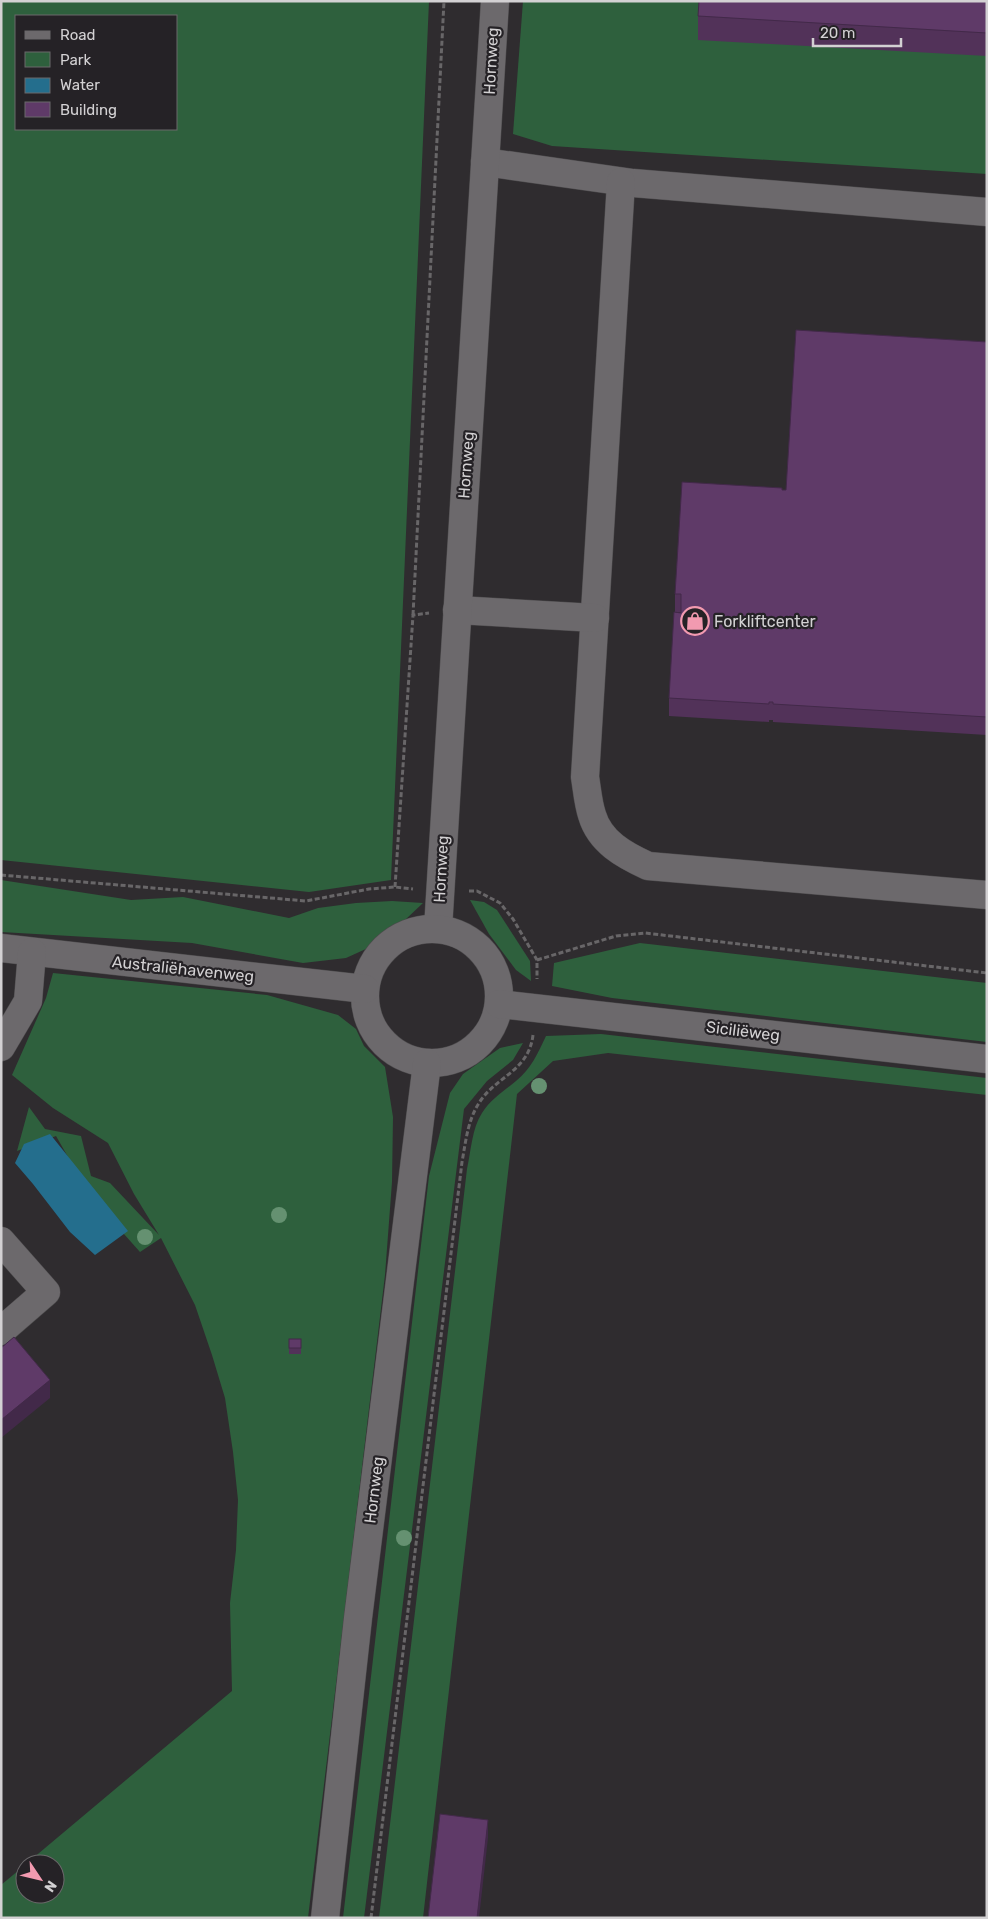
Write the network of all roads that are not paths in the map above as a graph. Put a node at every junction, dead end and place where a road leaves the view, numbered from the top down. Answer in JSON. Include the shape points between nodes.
{"nodes":[{"id":1,"x":495,"y":1,"type":"edge"},
{"id":2,"x":485,"y":162,"type":"junction"},
{"id":3,"x":622,"y":182,"type":"junction"},
{"id":4,"x":987,"y":212,"type":"edge"},
{"id":5,"x":457,"y":610,"type":"junction"},
{"id":6,"x":594,"y":618,"type":"junction"},
{"id":7,"x":987,"y":895,"type":"edge"},
{"id":8,"x":438,"y":928,"type":"junction"},
{"id":9,"x":1,"y":948,"type":"edge"},
{"id":10,"x":32,"y":952,"type":"junction"},
{"id":11,"x":365,"y":989,"type":"junction"},
{"id":12,"x":499,"y":1004,"type":"junction"},
{"id":13,"x":1,"y":1047,"type":"edge"},
{"id":14,"x":987,"y":1060,"type":"edge"},
{"id":15,"x":427,"y":1063,"type":"junction"},
{"id":16,"x":1,"y":1241,"type":"edge"},
{"id":17,"x":1,"y":1331,"type":"edge"},
{"id":18,"x":325,"y":1918,"type":"edge"}],
"edges":[{"from":1,"to":2,"type":"street","name":"Hornweg"},
{"from":2,"to":3,"type":"street"},
{"from":2,"to":5,"type":"street","name":"Hornweg"},
{"from":3,"to":4,"type":"street"},
{"from":3,"to":6,"type":"street"},
{"from":5,"to":6,"type":"street"},
{"from":5,"to":8,"type":"street","name":"Hornweg"},
{"from":6,"to":7,"type":"street","via":[[585,777],[592,816],[606,841],[648,866]]},
{"from":8,"to":11,"type":"street","via":[[417,930],[387,947],[370,969]]},
{"from":8,"to":12,"type":"street","via":[[459,934],[477,945],[490,962],[498,982]]},
{"from":9,"to":10,"type":"street","name":"Australiëhavenweg"},
{"from":10,"to":11,"type":"street","name":"Australiëhavenweg"},
{"from":10,"to":13,"type":"street","via":[[28,1001]]},
{"from":11,"to":15,"type":"street","via":[[367,1010],[375,1030],[388,1046],[406,1058]]},
{"from":12,"to":14,"type":"street","name":"Siciliëweg"},
{"from":12,"to":15,"type":"street","via":[[494,1023],[466,1054],[447,1061]]},
{"from":15,"to":18,"type":"street","name":"Hornweg","via":[[358,1618]]},
{"from":16,"to":17,"type":"street","via":[[46,1292]]}]}
